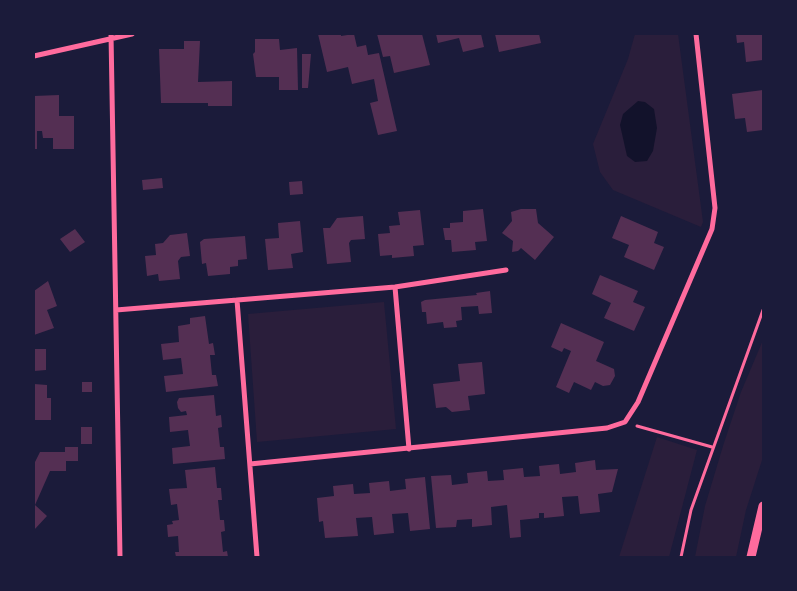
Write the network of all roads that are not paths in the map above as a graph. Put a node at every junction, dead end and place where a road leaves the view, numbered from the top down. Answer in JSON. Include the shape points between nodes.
{"nodes":[{"id":1,"x":132,"y":34,"type":"edge"},
{"id":2,"x":696,"y":34,"type":"edge"},
{"id":3,"x":111,"y":36,"type":"edge"},
{"id":4,"x":34,"y":56,"type":"edge"},
{"id":5,"x":506,"y":270,"type":"dead end"},
{"id":6,"x":395,"y":287,"type":"junction"},
{"id":7,"x":237,"y":300,"type":"junction"},
{"id":8,"x":116,"y":310,"type":"junction"},
{"id":9,"x":409,"y":449,"type":"junction"},
{"id":10,"x":250,"y":464,"type":"junction"},
{"id":11,"x":763,"y":506,"type":"edge"},
{"id":12,"x":120,"y":557,"type":"edge"},
{"id":13,"x":257,"y":557,"type":"edge"},
{"id":14,"x":751,"y":557,"type":"edge"}],
"edges":[{"from":1,"to":3,"type":"street"},
{"from":2,"to":9,"type":"street","via":[[715,208],[712,229],[638,402],[625,422],[607,428]]},
{"from":3,"to":4,"type":"street"},
{"from":3,"to":8,"type":"street"},
{"from":5,"to":6,"type":"street"},
{"from":6,"to":7,"type":"street"},
{"from":6,"to":9,"type":"street"},
{"from":7,"to":8,"type":"street"},
{"from":7,"to":10,"type":"street"},
{"from":8,"to":12,"type":"street"},
{"from":9,"to":10,"type":"street"},
{"from":10,"to":13,"type":"street"},
{"from":11,"to":14,"type":"street"}]}
